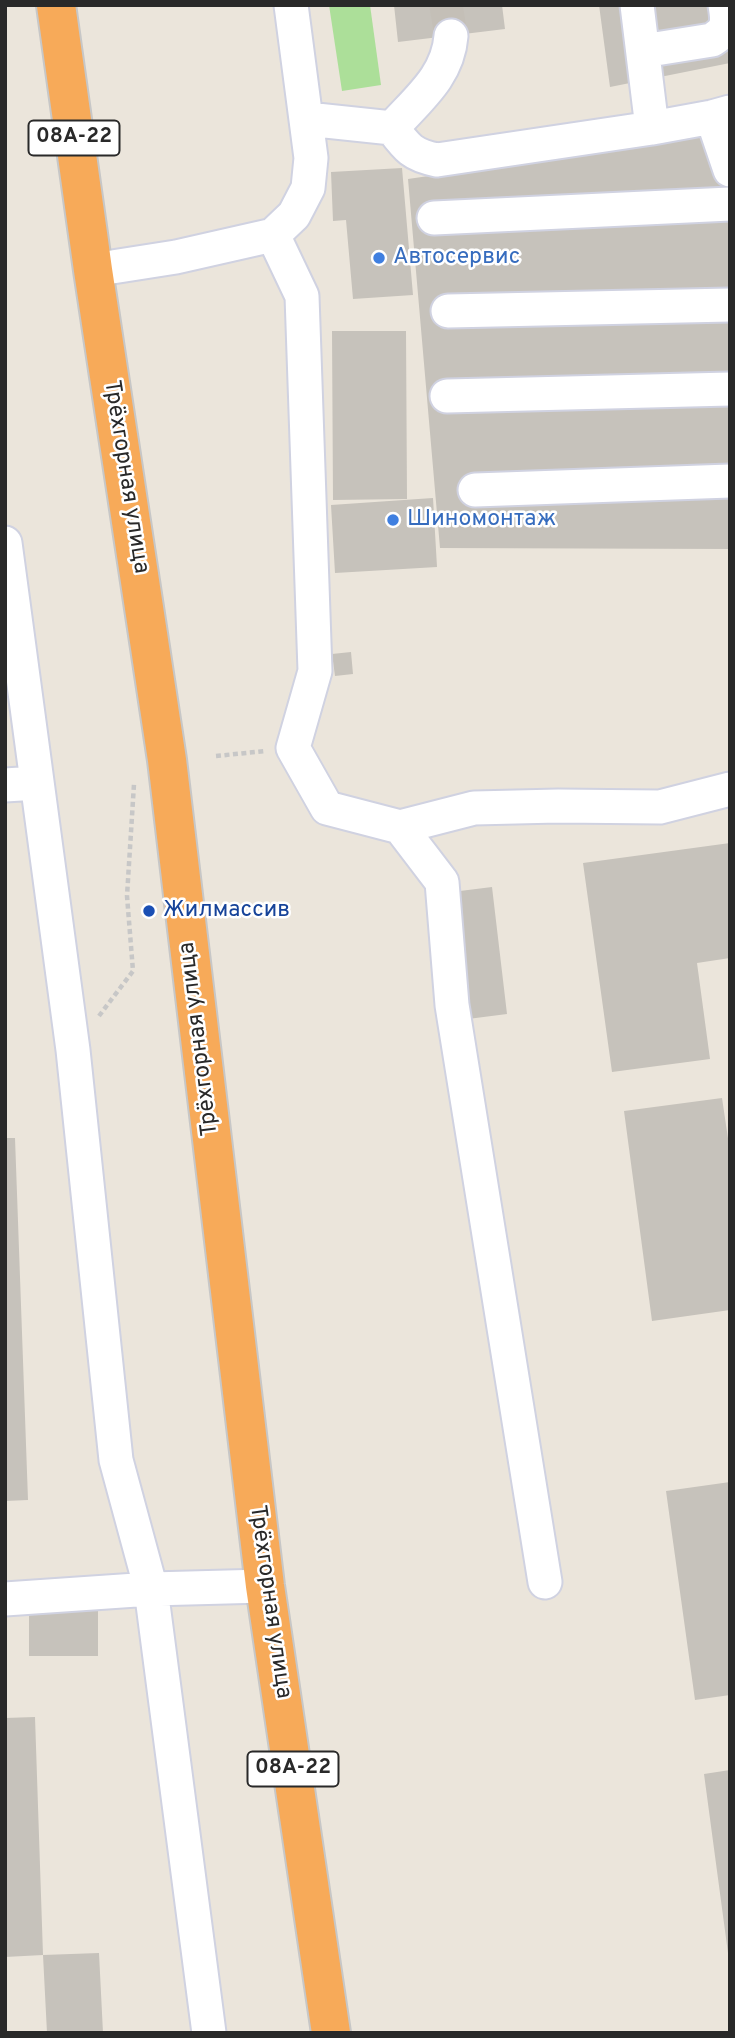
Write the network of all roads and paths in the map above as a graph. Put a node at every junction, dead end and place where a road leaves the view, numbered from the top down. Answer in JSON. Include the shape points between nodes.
{"nodes":[{"id":1,"x":56,"y":5,"type":"edge"},
{"id":2,"x":291,"y":5,"type":"edge"},
{"id":3,"x":637,"y":5,"type":"edge"},
{"id":4,"x":725,"y":5,"type":"edge"},
{"id":5,"x":451,"y":36,"type":"tunnel mouth"},
{"id":6,"x":643,"y":51,"type":"junction"},
{"id":7,"x":721,"y":115,"type":"edge"},
{"id":8,"x":307,"y":120,"type":"junction"},
{"id":9,"x":392,"y":128,"type":"junction"},
{"id":10,"x":652,"y":128,"type":"junction"},
{"id":11,"x":730,"y":170,"type":"edge"},
{"id":12,"x":730,"y":204,"type":"edge"},
{"id":13,"x":434,"y":218,"type":"dead end"},
{"id":14,"x":272,"y":235,"type":"junction"},
{"id":15,"x":93,"y":270,"type":"junction"},
{"id":16,"x":730,"y":305,"type":"edge"},
{"id":17,"x":448,"y":312,"type":"dead end"},
{"id":18,"x":730,"y":389,"type":"edge"},
{"id":19,"x":447,"y":396,"type":"dead end"},
{"id":20,"x":730,"y":481,"type":"edge"},
{"id":21,"x":475,"y":490,"type":"dead end"},
{"id":22,"x":5,"y":543,"type":"edge"},
{"id":23,"x":293,"y":748,"type":"junction"},
{"id":24,"x":216,"y":756,"type":"dead end"},
{"id":25,"x":134,"y":776,"type":"dead end"},
{"id":26,"x":21,"y":784,"type":"edge"},
{"id":27,"x":730,"y":789,"type":"edge"},
{"id":28,"x":400,"y":827,"type":"junction"},
{"id":29,"x":73,"y":1050,"type":"junction"},
{"id":30,"x":545,"y":1582,"type":"dead end"},
{"id":31,"x":265,"y":1586,"type":"junction"},
{"id":32,"x":151,"y":1589,"type":"junction"},
{"id":33,"x":5,"y":1599,"type":"edge"},
{"id":34,"x":321,"y":1952,"type":"junction"},
{"id":35,"x":209,"y":2033,"type":"edge"},
{"id":36,"x":323,"y":2033,"type":"edge"},
{"id":37,"x":331,"y":2033,"type":"edge"}],
"edges":[{"from":1,"to":15,"type":"highway","name":"Трёхгорная улица","number":"08А-22"},
{"from":2,"to":8,"type":"street"},
{"from":3,"to":6,"type":"street"},
{"from":4,"to":6,"type":"street","via":[[725,28],[712,40]]},
{"from":5,"to":9,"type":"street","via":[[439,75]]},
{"from":6,"to":10,"type":"street"},
{"from":7,"to":10,"type":"street"},
{"from":7,"to":11,"type":"street"},
{"from":8,"to":9,"type":"street"},
{"from":8,"to":14,"type":"street","via":[[308,188],[294,215]]},
{"from":9,"to":10,"type":"street","via":[[408,150],[437,160]]},
{"from":12,"to":13,"type":"street"},
{"from":14,"to":15,"type":"street"},
{"from":14,"to":23,"type":"street","via":[[302,296],[315,671]]},
{"from":15,"to":31,"type":"highway","name":"Трёхгорная улица","number":"08А-22","via":[[167,760]]},
{"from":16,"to":17,"type":"street"},
{"from":18,"to":19,"type":"street"},
{"from":20,"to":21,"type":"street"},
{"from":22,"to":26,"type":"street"},
{"from":23,"to":24,"type":"path"},
{"from":23,"to":28,"type":"street","via":[[327,808]]},
{"from":25,"to":29,"type":"path","via":[[127,896],[133,971]]},
{"from":26,"to":29,"type":"street"},
{"from":27,"to":28,"type":"street","via":[[660,807],[474,808]]},
{"from":28,"to":30,"type":"street","via":[[442,882],[453,1005]]},
{"from":29,"to":32,"type":"street","via":[[116,1460]]},
{"from":31,"to":32,"type":"street"},
{"from":31,"to":34,"type":"highway","name":"Трёхгорная улица","number":"08А-22"},
{"from":32,"to":33,"type":"street"},
{"from":32,"to":35,"type":"street"},
{"from":34,"to":36,"type":"highway"},
{"from":34,"to":37,"type":"highway","name":"Трёхгорная улица","number":"08А-22"}]}
